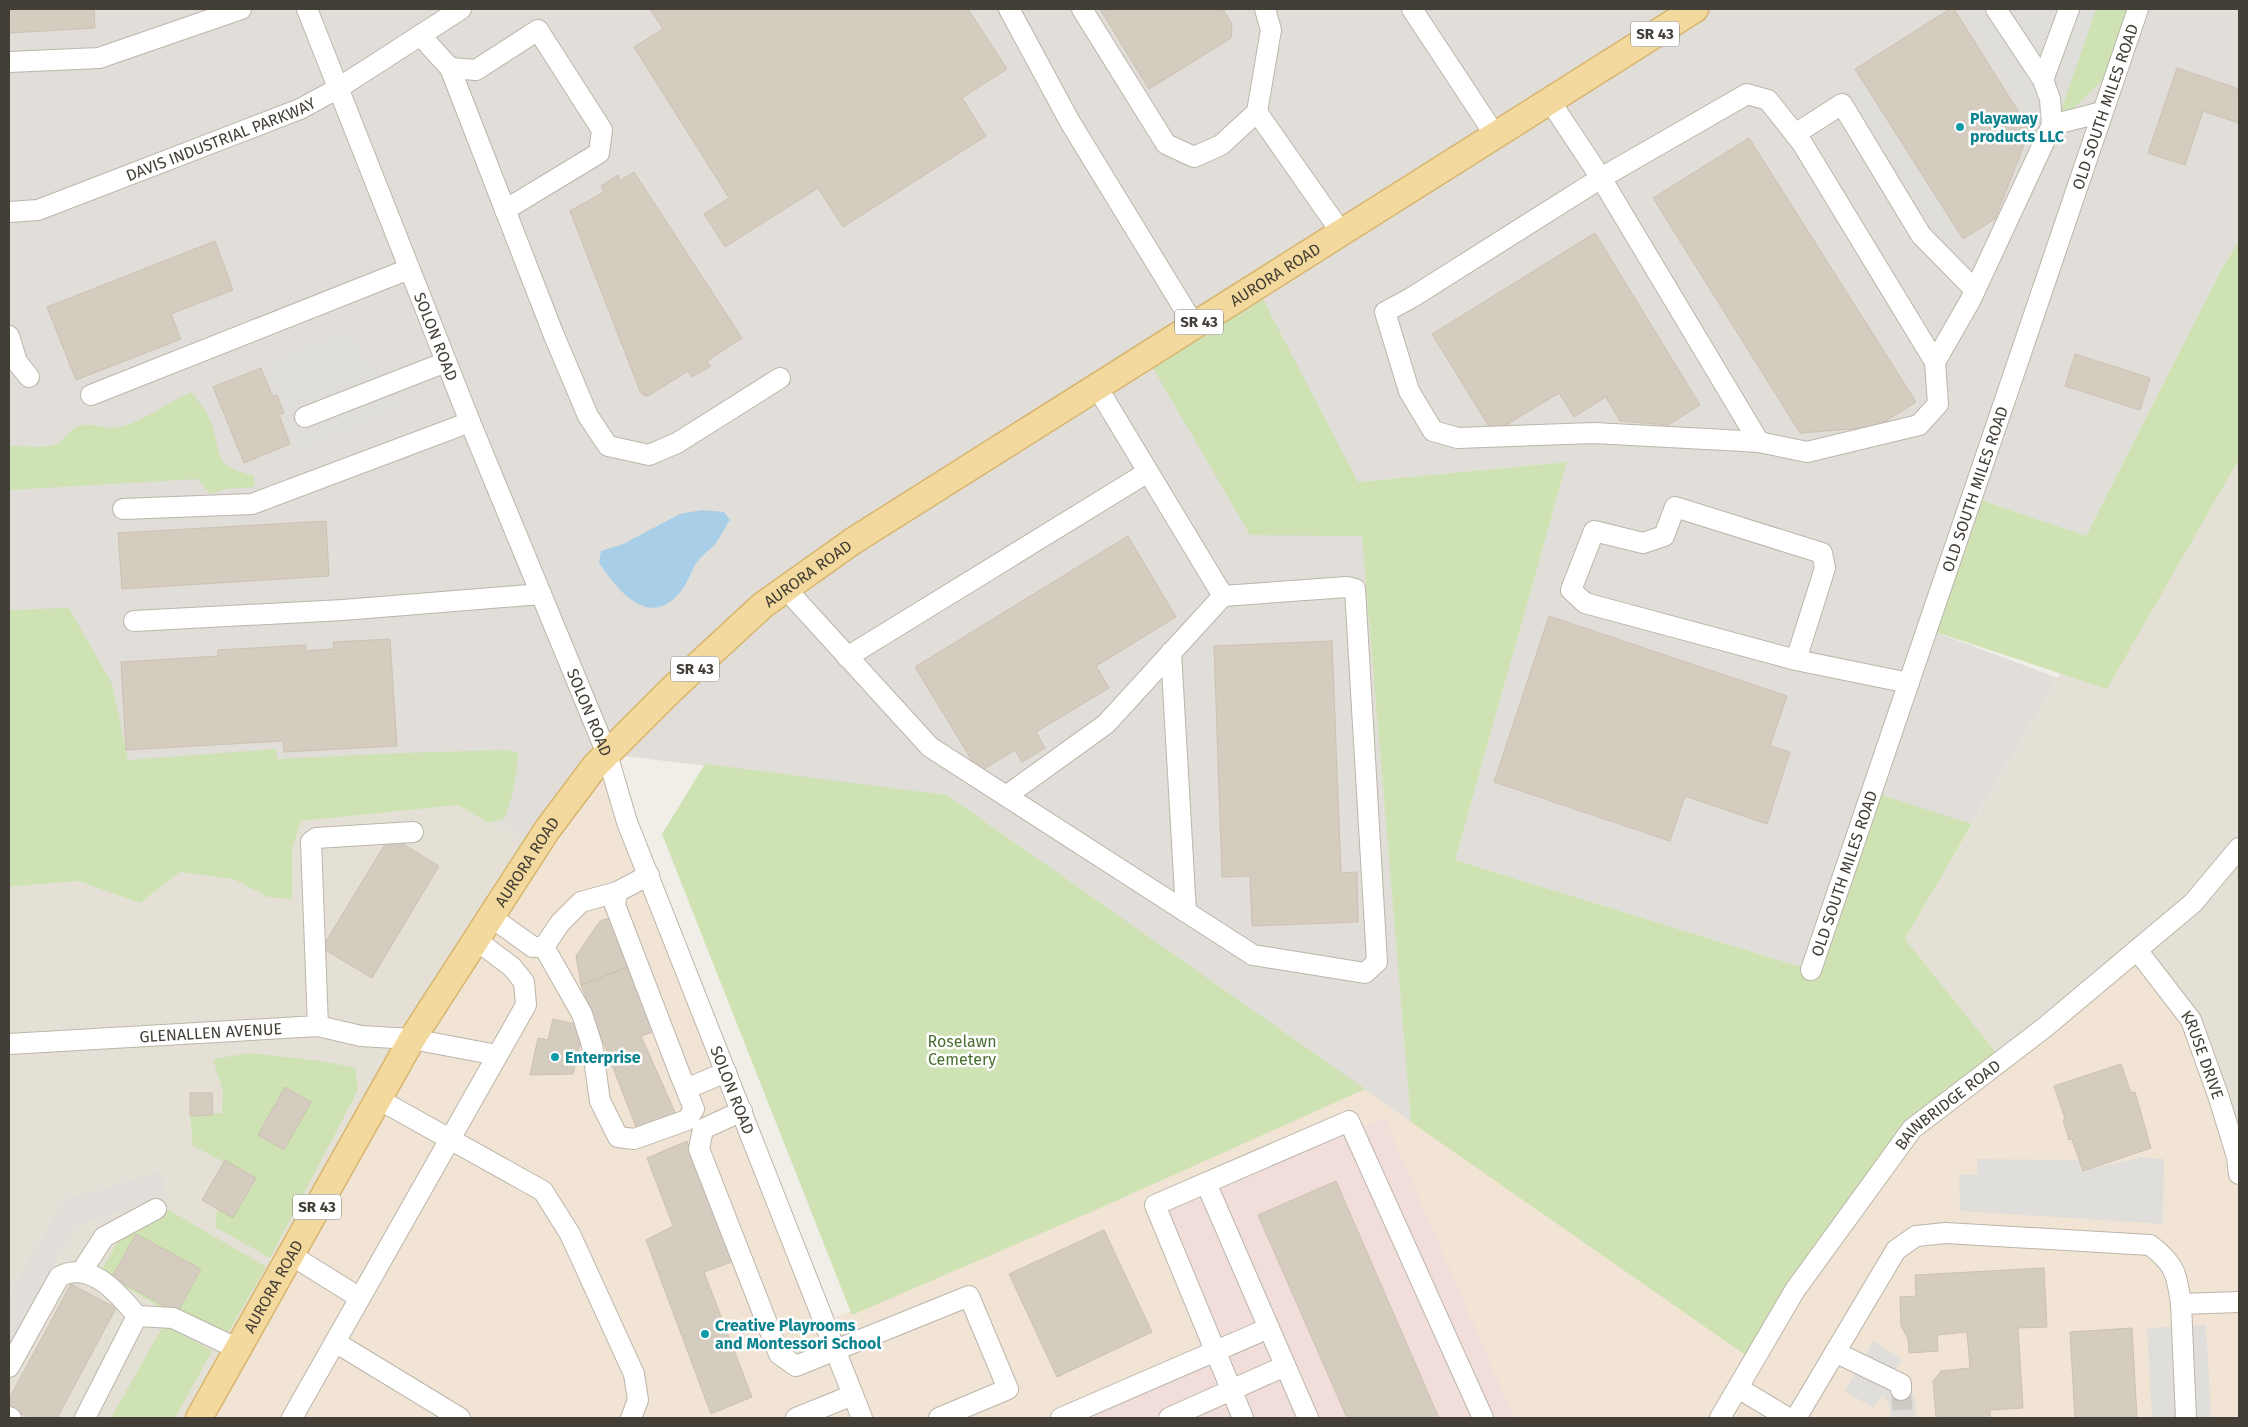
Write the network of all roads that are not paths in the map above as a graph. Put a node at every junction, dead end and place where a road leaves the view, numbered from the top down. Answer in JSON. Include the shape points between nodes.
{"nodes":[{"id":1,"x":241,"y":9,"type":"edge"},
{"id":2,"x":307,"y":9,"type":"edge"},
{"id":3,"x":461,"y":9,"type":"edge"},
{"id":4,"x":1009,"y":9,"type":"edge"},
{"id":5,"x":1082,"y":9,"type":"edge"},
{"id":6,"x":1266,"y":9,"type":"edge"},
{"id":7,"x":1412,"y":9,"type":"edge"},
{"id":8,"x":1695,"y":9,"type":"edge"},
{"id":9,"x":2069,"y":9,"type":"edge"},
{"id":10,"x":2138,"y":9,"type":"edge"},
{"id":11,"x":2001,"y":11,"type":"edge"},
{"id":12,"x":420,"y":35,"type":"junction"},
{"id":13,"x":9,"y":62,"type":"edge"},
{"id":14,"x":450,"y":68,"type":"junction"},
{"id":15,"x":2043,"y":80,"type":"junction"},
{"id":16,"x":337,"y":89,"type":"junction"},
{"id":17,"x":1550,"y":101,"type":"junction"},
{"id":18,"x":1257,"y":112,"type":"junction"},
{"id":19,"x":2102,"y":112,"type":"junction"},
{"id":20,"x":2052,"y":125,"type":"junction"},
{"id":21,"x":1795,"y":134,"type":"junction"},
{"id":22,"x":1494,"y":135,"type":"junction"},
{"id":23,"x":1601,"y":178,"type":"junction"},
{"id":24,"x":505,"y":210,"type":"junction"},
{"id":25,"x":9,"y":212,"type":"edge"},
{"id":26,"x":1342,"y":232,"type":"junction"},
{"id":27,"x":409,"y":269,"type":"junction"},
{"id":28,"x":1976,"y":290,"type":"junction"},
{"id":29,"x":1194,"y":325,"type":"junction"},
{"id":30,"x":9,"y":336,"type":"edge"},
{"id":31,"x":446,"y":362,"type":"junction"},
{"id":32,"x":1935,"y":362,"type":"junction"},
{"id":33,"x":29,"y":377,"type":"dead end"},
{"id":34,"x":780,"y":378,"type":"dead end"},
{"id":35,"x":1097,"y":386,"type":"junction"},
{"id":36,"x":92,"y":395,"type":"dead end"},
{"id":37,"x":305,"y":417,"type":"dead end"},
{"id":38,"x":470,"y":422,"type":"junction"},
{"id":39,"x":1759,"y":442,"type":"junction"},
{"id":40,"x":1148,"y":472,"type":"junction"},
{"id":41,"x":123,"y":509,"type":"dead end"},
{"id":42,"x":786,"y":589,"type":"junction"},
{"id":43,"x":541,"y":594,"type":"junction"},
{"id":44,"x":1223,"y":596,"type":"junction"},
{"id":45,"x":134,"y":621,"type":"dead end"},
{"id":46,"x":1171,"y":652,"type":"junction"},
{"id":47,"x":847,"y":658,"type":"junction"},
{"id":48,"x":1796,"y":660,"type":"junction"},
{"id":49,"x":1909,"y":683,"type":"junction"},
{"id":50,"x":607,"y":754,"type":"junction"},
{"id":51,"x":1006,"y":796,"type":"junction"},
{"id":52,"x":413,"y":832,"type":"dead end"},
{"id":53,"x":2239,"y":848,"type":"edge"},
{"id":54,"x":649,"y":875,"type":"junction"},
{"id":55,"x":617,"y":892,"type":"junction"},
{"id":56,"x":1186,"y":912,"type":"junction"},
{"id":57,"x":492,"y":916,"type":"junction"},
{"id":58,"x":476,"y":940,"type":"junction"},
{"id":59,"x":544,"y":947,"type":"junction"},
{"id":60,"x":2137,"y":950,"type":"junction"},
{"id":61,"x":1812,"y":970,"type":"dead end"},
{"id":62,"x":318,"y":1026,"type":"junction"},
{"id":63,"x":412,"y":1039,"type":"junction"},
{"id":64,"x":9,"y":1044,"type":"edge"},
{"id":65,"x":497,"y":1055,"type":"junction"},
{"id":66,"x":726,"y":1072,"type":"junction"},
{"id":67,"x":686,"y":1089,"type":"junction"},
{"id":68,"x":378,"y":1099,"type":"junction"},
{"id":69,"x":742,"y":1111,"type":"junction"},
{"id":70,"x":450,"y":1138,"type":"junction"},
{"id":71,"x":2239,"y":1174,"type":"edge"},
{"id":72,"x":1206,"y":1183,"type":"junction"},
{"id":73,"x":156,"y":1209,"type":"dead end"},
{"id":74,"x":291,"y":1255,"type":"junction"},
{"id":75,"x":82,"y":1271,"type":"junction"},
{"id":76,"x":360,"y":1298,"type":"junction"},
{"id":77,"x":2239,"y":1302,"type":"edge"},
{"id":78,"x":2181,"y":1304,"type":"junction"},
{"id":79,"x":137,"y":1316,"type":"junction"},
{"id":80,"x":1269,"y":1328,"type":"junction"},
{"id":81,"x":335,"y":1342,"type":"junction"},
{"id":82,"x":238,"y":1349,"type":"junction"},
{"id":83,"x":837,"y":1351,"type":"junction"},
{"id":84,"x":1215,"y":1351,"type":"junction"},
{"id":85,"x":1835,"y":1352,"type":"junction"},
{"id":86,"x":1285,"y":1366,"type":"junction"},
{"id":87,"x":9,"y":1367,"type":"edge"},
{"id":88,"x":1738,"y":1388,"type":"junction"},
{"id":89,"x":1231,"y":1390,"type":"junction"},
{"id":90,"x":1901,"y":1390,"type":"dead end"},
{"id":91,"x":853,"y":1395,"type":"junction"},
{"id":92,"x":800,"y":1417,"type":"edge"},
{"id":93,"x":85,"y":1418,"type":"edge"},
{"id":94,"x":199,"y":1418,"type":"edge"},
{"id":95,"x":292,"y":1418,"type":"edge"},
{"id":96,"x":460,"y":1418,"type":"edge"},
{"id":97,"x":631,"y":1418,"type":"edge"},
{"id":98,"x":862,"y":1418,"type":"edge"},
{"id":99,"x":939,"y":1418,"type":"edge"},
{"id":100,"x":1061,"y":1418,"type":"edge"},
{"id":101,"x":1172,"y":1418,"type":"edge"},
{"id":102,"x":1243,"y":1418,"type":"edge"},
{"id":103,"x":1308,"y":1418,"type":"edge"},
{"id":104,"x":1483,"y":1418,"type":"edge"},
{"id":105,"x":1720,"y":1418,"type":"edge"},
{"id":106,"x":1788,"y":1418,"type":"edge"},
{"id":107,"x":1796,"y":1418,"type":"edge"},
{"id":108,"x":2186,"y":1418,"type":"edge"}],
"edges":[{"from":1,"to":13,"type":"street","via":[[99,58]]},
{"from":2,"to":16,"type":"street","name":"SOLON ROAD"},
{"from":3,"to":12,"type":"street","name":"DAVIS INDUSTRIAL PARKWAY"},
{"from":4,"to":29,"type":"street","via":[[1070,122]]},
{"from":5,"to":18,"type":"street","via":[[1166,144],[1194,157],[1222,145]]},
{"from":6,"to":18,"type":"street","via":[[1271,30]]},
{"from":7,"to":22,"type":"street"},
{"from":8,"to":17,"type":"main road","name":"AURORA ROAD","number":"SR 43"},
{"from":9,"to":15,"type":"street"},
{"from":10,"to":19,"type":"street","name":"OLD SOUTH MILES ROAD"},
{"from":11,"to":15,"type":"street"},
{"from":12,"to":14,"type":"street"},
{"from":12,"to":16,"type":"street","name":"DAVIS INDUSTRIAL PARKWAY"},
{"from":14,"to":24,"type":"street"},
{"from":14,"to":24,"type":"street","via":[[476,70],[538,30],[602,130],[599,153]]},
{"from":15,"to":20,"type":"street","via":[[2050,99]]},
{"from":16,"to":25,"type":"street","name":"DAVIS INDUSTRIAL PARKWAY","via":[[300,109],[38,210]]},
{"from":16,"to":27,"type":"street","name":"SOLON ROAD"},
{"from":17,"to":22,"type":"main road","name":"AURORA ROAD","number":"SR 43"},
{"from":17,"to":23,"type":"street"},
{"from":18,"to":26,"type":"street"},
{"from":19,"to":20,"type":"street"},
{"from":19,"to":49,"type":"street","name":"OLD SOUTH MILES ROAD"},
{"from":20,"to":28,"type":"street"},
{"from":21,"to":23,"type":"street","via":[[1768,100],[1747,94]]},
{"from":21,"to":28,"type":"street","via":[[1842,104],[1921,235]]},
{"from":21,"to":32,"type":"street"},
{"from":22,"to":26,"type":"main road","name":"AURORA ROAD","number":"SR 43"},
{"from":23,"to":39,"type":"street"},
{"from":23,"to":39,"type":"street","via":[[1385,312],[1409,392],[1433,431],[1458,438],[1594,433]]},
{"from":24,"to":34,"type":"street","via":[[588,416],[608,446],[649,455],[677,443]]},
{"from":26,"to":29,"type":"main road","name":"AURORA ROAD","number":"SR 43"},
{"from":27,"to":31,"type":"street","name":"SOLON ROAD"},
{"from":27,"to":36,"type":"street"},
{"from":28,"to":32,"type":"street"},
{"from":29,"to":35,"type":"main road","name":"AURORA ROAD","number":"SR 43"},
{"from":30,"to":33,"type":"street","via":[[17,362]]},
{"from":31,"to":37,"type":"street"},
{"from":31,"to":38,"type":"street","name":"SOLON ROAD"},
{"from":32,"to":39,"type":"street","via":[[1938,404],[1919,425],[1807,452]]},
{"from":35,"to":40,"type":"street"},
{"from":35,"to":42,"type":"main road","name":"AURORA ROAD","number":"SR 43","via":[[853,541]]},
{"from":38,"to":41,"type":"street","via":[[252,504]]},
{"from":38,"to":43,"type":"street","name":"SOLON ROAD"},
{"from":40,"to":44,"type":"street"},
{"from":40,"to":47,"type":"street"},
{"from":42,"to":47,"type":"street"},
{"from":42,"to":50,"type":"main road","name":"AURORA ROAD","number":"SR 43","via":[[763,605]]},
{"from":43,"to":45,"type":"street","via":[[357,609]]},
{"from":43,"to":50,"type":"street","name":"SOLON ROAD"},
{"from":44,"to":46,"type":"street"},
{"from":44,"to":56,"type":"street","via":[[1355,589],[1377,962],[1365,973],[1253,955]]},
{"from":46,"to":51,"type":"street","via":[[1106,724]]},
{"from":46,"to":56,"type":"street"},
{"from":47,"to":51,"type":"street","via":[[930,746]]},
{"from":48,"to":48,"type":"street","via":[[1585,603],[1571,590],[1594,531],[1643,543],[1664,536],[1675,507],[1822,554],[1825,568]]},
{"from":48,"to":49,"type":"street"},
{"from":49,"to":61,"type":"street","name":"OLD SOUTH MILES ROAD"},
{"from":50,"to":54,"type":"street","name":"SOLON ROAD","via":[[627,822]]},
{"from":50,"to":57,"type":"main road","name":"AURORA ROAD","number":"SR 43","via":[[547,830]]},
{"from":51,"to":56,"type":"street"},
{"from":52,"to":62,"type":"street","via":[[316,838],[311,842]]},
{"from":53,"to":60,"type":"street","name":"BAINBRIDGE ROAD","via":[[2193,903]]},
{"from":54,"to":55,"type":"street"},
{"from":54,"to":66,"type":"street","name":"SOLON ROAD"},
{"from":55,"to":59,"type":"street","via":[[581,902],[560,923]]},
{"from":55,"to":67,"type":"street","via":[[615,905]]},
{"from":57,"to":58,"type":"main road","name":"AURORA ROAD","number":"SR 43"},
{"from":57,"to":59,"type":"street","via":[[533,947]]},
{"from":58,"to":63,"type":"main road","name":"AURORA ROAD","number":"SR 43"},
{"from":58,"to":65,"type":"street","via":[[512,967],[524,982],[526,1005]]},
{"from":59,"to":67,"type":"street","via":[[582,1014],[592,1045],[600,1101],[618,1137],[634,1140],[687,1120],[694,1108]]},
{"from":60,"to":71,"type":"street","name":"KRUSE DRIVE","via":[[2190,1020],[2219,1098]]},
{"from":60,"to":88,"type":"street","name":"BAINBRIDGE ROAD","via":[[2044,1028],[1912,1129],[1795,1290]]},
{"from":62,"to":63,"type":"street","name":"GLENALLEN AVENUE","via":[[361,1036]]},
{"from":62,"to":64,"type":"street","name":"GLENALLEN AVENUE"},
{"from":63,"to":65,"type":"street","name":"GLENALLEN AVENUE"},
{"from":63,"to":68,"type":"main road","name":"AURORA ROAD","number":"SR 43"},
{"from":65,"to":70,"type":"street"},
{"from":66,"to":67,"type":"street"},
{"from":66,"to":69,"type":"street","name":"SOLON ROAD"},
{"from":68,"to":70,"type":"street"},
{"from":68,"to":74,"type":"main road","name":"AURORA ROAD","number":"SR 43"},
{"from":69,"to":83,"type":"street","name":"SOLON ROAD"},
{"from":69,"to":83,"type":"street","via":[[703,1129],[699,1149],[779,1354],[796,1366]]},
{"from":70,"to":76,"type":"street"},
{"from":70,"to":97,"type":"street","via":[[543,1191],[570,1234],[634,1374],[638,1400]]},
{"from":72,"to":80,"type":"street"},
{"from":72,"to":84,"type":"street","via":[[1155,1205]]},
{"from":72,"to":104,"type":"street","via":[[1349,1121]]},
{"from":73,"to":75,"type":"street","via":[[104,1237]]},
{"from":74,"to":76,"type":"street"},
{"from":74,"to":82,"type":"main road","name":"AURORA ROAD","number":"SR 43"},
{"from":75,"to":79,"type":"street","via":[[118,1293]]},
{"from":75,"to":87,"type":"street","via":[[68,1271],[59,1277]]},
{"from":76,"to":81,"type":"street"},
{"from":77,"to":78,"type":"street"},
{"from":78,"to":85,"type":"street","via":[[2178,1282],[2168,1259],[2150,1245],[1946,1233],[1916,1236],[1896,1250]]},
{"from":78,"to":108,"type":"street"},
{"from":79,"to":82,"type":"street","via":[[173,1318]]},
{"from":79,"to":93,"type":"street"},
{"from":80,"to":84,"type":"street"},
{"from":80,"to":86,"type":"street"},
{"from":81,"to":95,"type":"street"},
{"from":81,"to":96,"type":"street"},
{"from":82,"to":94,"type":"main road","name":"AURORA ROAD","number":"SR 43"},
{"from":83,"to":91,"type":"street","name":"SOLON ROAD"},
{"from":83,"to":99,"type":"street","via":[[969,1296],[1008,1389]]},
{"from":84,"to":89,"type":"street"},
{"from":84,"to":100,"type":"street"},
{"from":85,"to":90,"type":"street","via":[[1901,1384]]},
{"from":85,"to":107,"type":"street"},
{"from":86,"to":89,"type":"street"},
{"from":86,"to":103,"type":"street"},
{"from":88,"to":105,"type":"street","name":"BAINBRIDGE ROAD"},
{"from":88,"to":106,"type":"street"},
{"from":89,"to":101,"type":"street"},
{"from":89,"to":102,"type":"street"},
{"from":91,"to":92,"type":"street"},
{"from":91,"to":98,"type":"street","name":"SOLON ROAD"}]}
